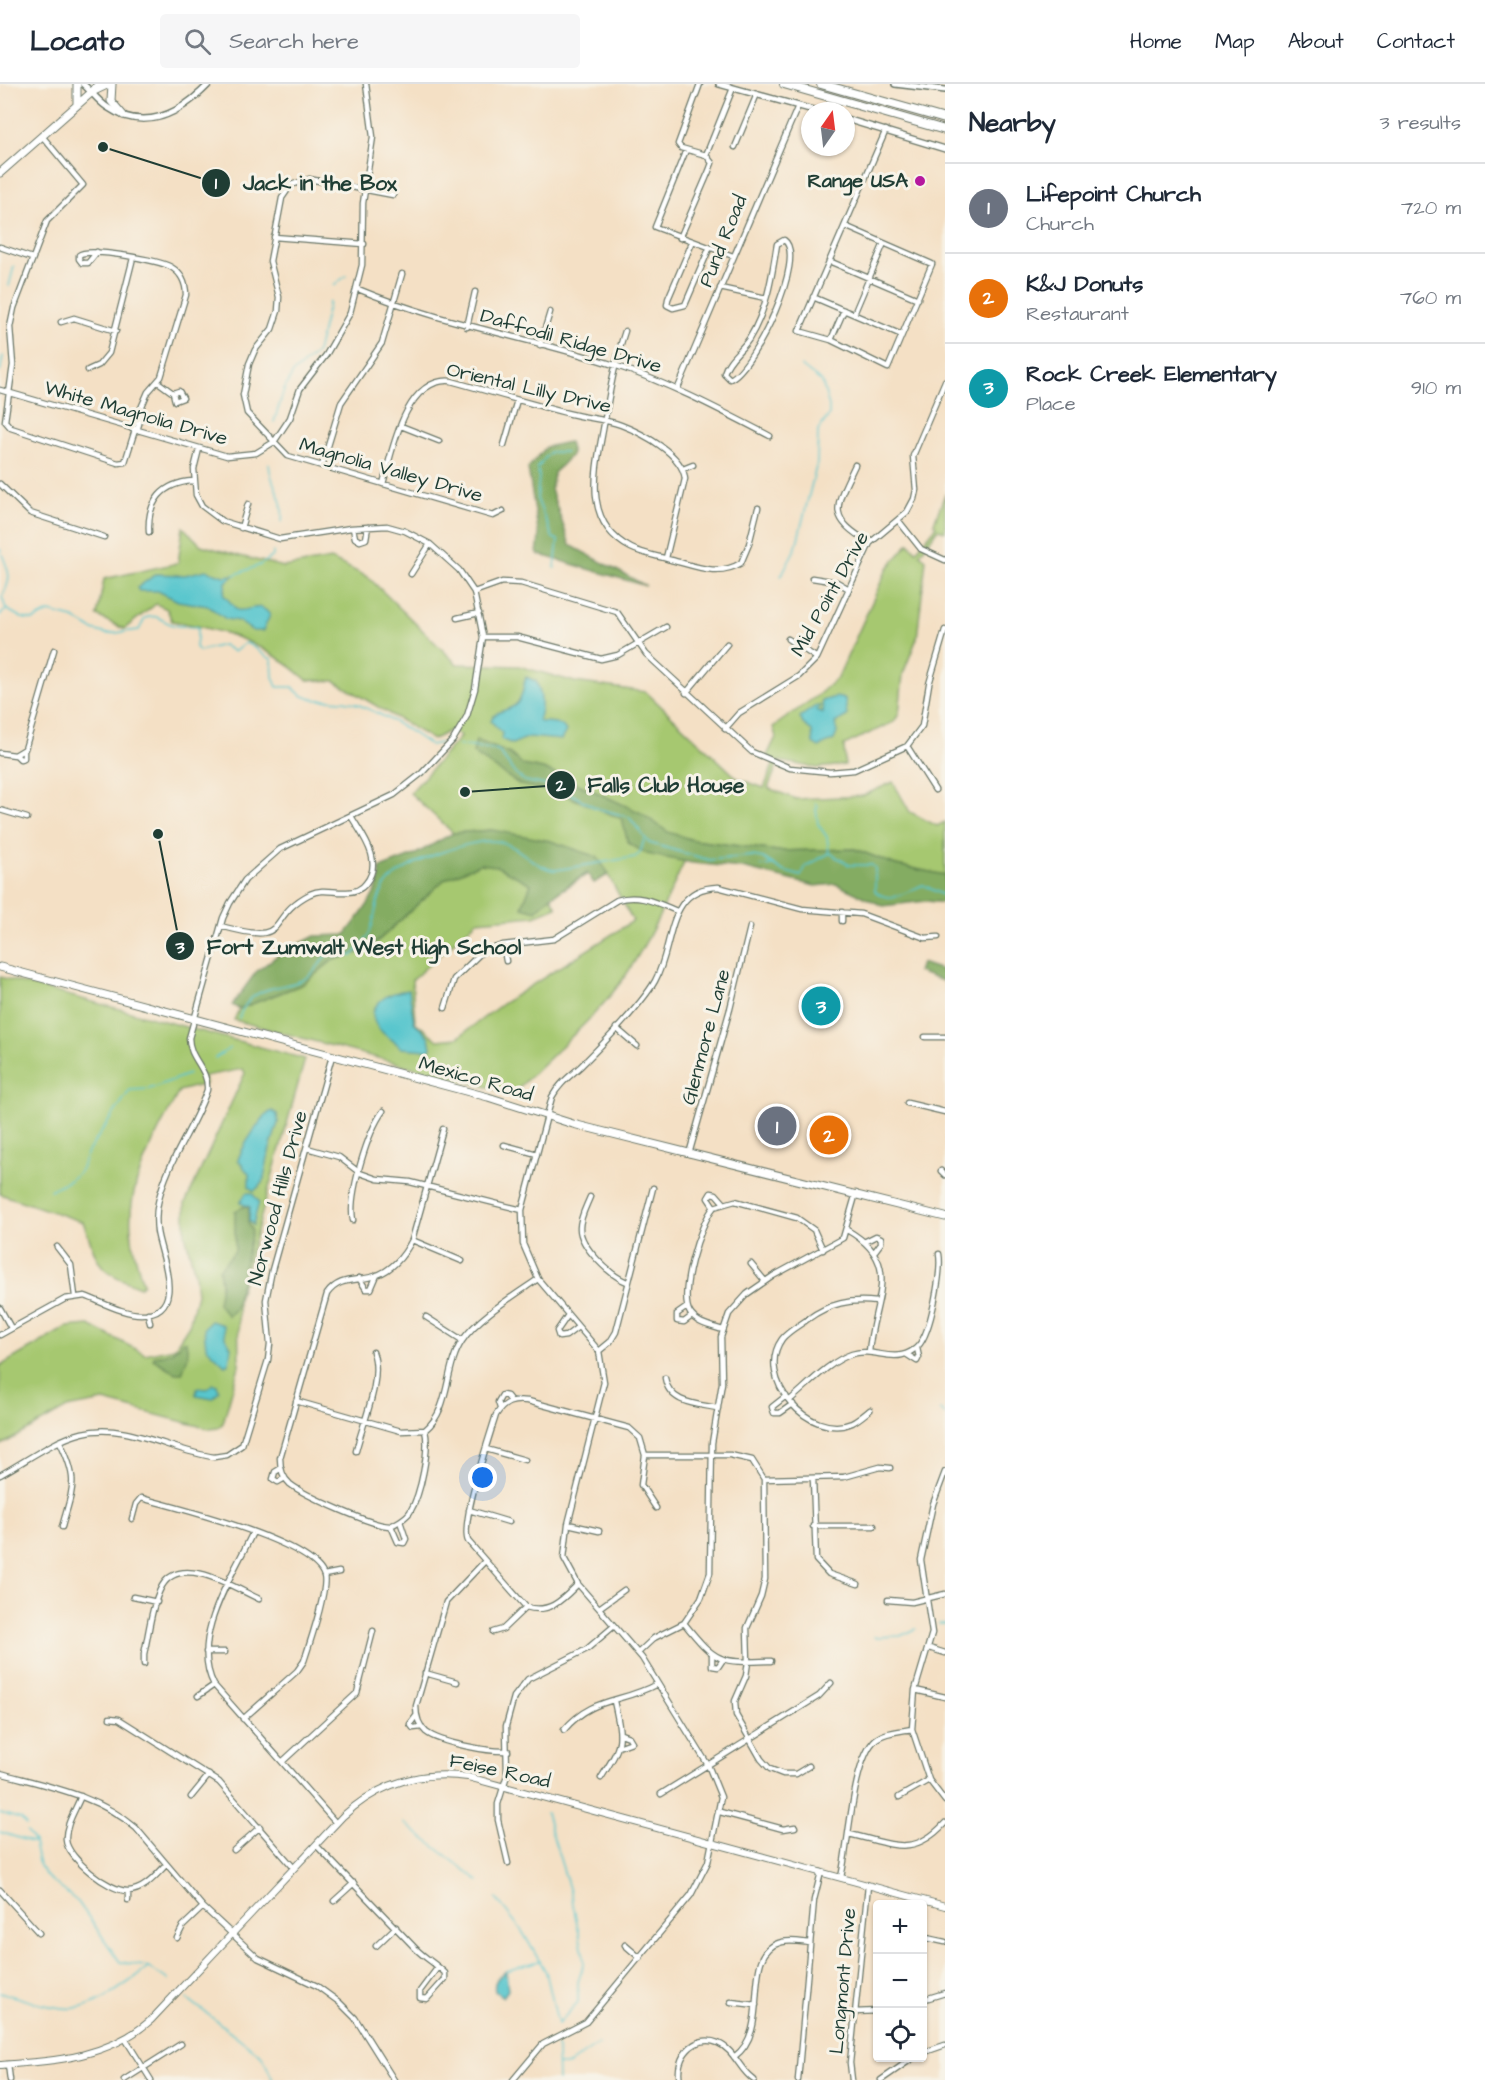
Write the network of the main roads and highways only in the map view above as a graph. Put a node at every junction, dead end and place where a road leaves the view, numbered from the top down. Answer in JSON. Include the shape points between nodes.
{"nodes":[{"id":1,"x":77,"y":84,"type":"edge"},
{"id":2,"x":98,"y":84,"type":"edge"},
{"id":3,"x":110,"y":84,"type":"edge"},
{"id":4,"x":784,"y":84,"type":"edge"},
{"id":5,"x":822,"y":84,"type":"edge"},
{"id":6,"x":92,"y":92,"type":"junction"},
{"id":7,"x":77,"y":105,"type":"junction"},
{"id":8,"x":123,"y":115,"type":"road end"},
{"id":9,"x":945,"y":119,"type":"edge"},
{"id":10,"x":945,"y":130,"type":"edge"},
{"id":11,"x":0,"y":173,"type":"edge"},
{"id":12,"x":0,"y":967,"type":"edge"},
{"id":13,"x":945,"y":1217,"type":"edge"},
{"id":14,"x":945,"y":1906,"type":"edge"},
{"id":15,"x":0,"y":2065,"type":"edge"}],
"edges":[{"from":1,"to":7,"type":"main road"},
{"from":2,"to":6,"type":"main road"},
{"from":3,"to":6,"type":"main road"},
{"from":3,"to":8,"type":"main road","via":[[111,100]]},
{"from":4,"to":10,"type":"highway"},
{"from":5,"to":9,"type":"highway"},
{"from":6,"to":7,"type":"main road"},
{"from":7,"to":11,"type":"main road"},
{"from":12,"to":13,"type":"main road","name":"Mexico Road","via":[[689,1154]]},
{"from":14,"to":15,"type":"main road","name":"Feise Road","via":[[460,1775],[416,1776],[369,1794],[336,1823],[151,2020],[126,2040],[80,2057]]}]}
